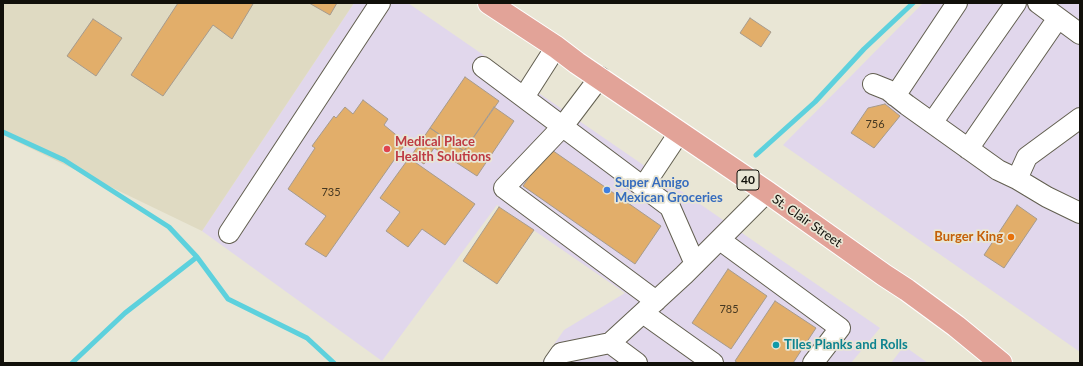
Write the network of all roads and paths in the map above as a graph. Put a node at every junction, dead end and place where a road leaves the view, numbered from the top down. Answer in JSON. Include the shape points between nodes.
{"nodes":[{"id":1,"x":380,"y":3,"type":"edge"},
{"id":2,"x":489,"y":3,"type":"edge"},
{"id":3,"x":957,"y":3,"type":"edge"},
{"id":4,"x":1016,"y":3,"type":"edge"},
{"id":5,"x":1038,"y":3,"type":"edge"},
{"id":6,"x":1058,"y":18,"type":"junction"},
{"id":7,"x":1080,"y":34,"type":"edge"},
{"id":8,"x":556,"y":46,"type":"junction"},
{"id":9,"x":483,"y":66,"type":"dead end"},
{"id":10,"x":600,"y":77,"type":"junction"},
{"id":11,"x":873,"y":84,"type":"dead end"},
{"id":12,"x":896,"y":96,"type":"junction"},
{"id":13,"x":524,"y":97,"type":"junction"},
{"id":14,"x":1080,"y":118,"type":"edge"},
{"id":15,"x":932,"y":123,"type":"junction"},
{"id":16,"x":563,"y":126,"type":"junction"},
{"id":17,"x":679,"y":133,"type":"junction"},
{"id":18,"x":968,"y":149,"type":"junction"},
{"id":19,"x":1017,"y":179,"type":"junction"},
{"id":20,"x":643,"y":187,"type":"junction"},
{"id":21,"x":766,"y":192,"type":"junction"},
{"id":22,"x":1080,"y":214,"type":"edge"},
{"id":23,"x":229,"y":233,"type":"dead end"},
{"id":24,"x":720,"y":240,"type":"junction"},
{"id":25,"x":695,"y":264,"type":"junction"},
{"id":26,"x":650,"y":307,"type":"junction"},
{"id":27,"x":610,"y":344,"type":"junction"},
{"id":28,"x":554,"y":363,"type":"edge"},
{"id":29,"x":637,"y":363,"type":"edge"},
{"id":30,"x":713,"y":363,"type":"edge"},
{"id":31,"x":813,"y":363,"type":"edge"},
{"id":32,"x":1001,"y":363,"type":"edge"}],
"edges":[{"from":1,"to":23,"type":"lane"},
{"from":2,"to":8,"type":"main road","name":"St. Clair Street","number":"40"},
{"from":3,"to":12,"type":"lane"},
{"from":4,"to":15,"type":"lane"},
{"from":5,"to":6,"type":"lane"},
{"from":6,"to":7,"type":"lane"},
{"from":6,"to":18,"type":"lane"},
{"from":8,"to":10,"type":"main road","name":"St. Clair Street","number":"40"},
{"from":8,"to":13,"type":"lane"},
{"from":9,"to":13,"type":"lane"},
{"from":10,"to":16,"type":"lane"},
{"from":10,"to":17,"type":"main road","name":"St. Clair Street","number":"40"},
{"from":11,"to":12,"type":"lane"},
{"from":12,"to":15,"type":"lane"},
{"from":13,"to":16,"type":"lane"},
{"from":14,"to":19,"type":"lane","via":[[1027,157]]},
{"from":15,"to":18,"type":"lane"},
{"from":16,"to":20,"type":"lane"},
{"from":16,"to":26,"type":"lane","via":[[504,188]]},
{"from":17,"to":20,"type":"lane"},
{"from":17,"to":21,"type":"main road","name":"St. Clair Street","number":"40"},
{"from":18,"to":19,"type":"lane","via":[[998,170]]},
{"from":19,"to":22,"type":"lane"},
{"from":20,"to":25,"type":"lane","via":[[670,207]]},
{"from":21,"to":24,"type":"lane"},
{"from":21,"to":32,"type":"main road","name":"St. Clair Street","number":"40","via":[[907,290]]},
{"from":24,"to":25,"type":"lane"},
{"from":24,"to":31,"type":"lane","via":[[840,328]]},
{"from":25,"to":26,"type":"lane"},
{"from":26,"to":27,"type":"lane"},
{"from":26,"to":30,"type":"lane"},
{"from":27,"to":28,"type":"lane","via":[[561,353]]},
{"from":27,"to":29,"type":"lane"}]}
